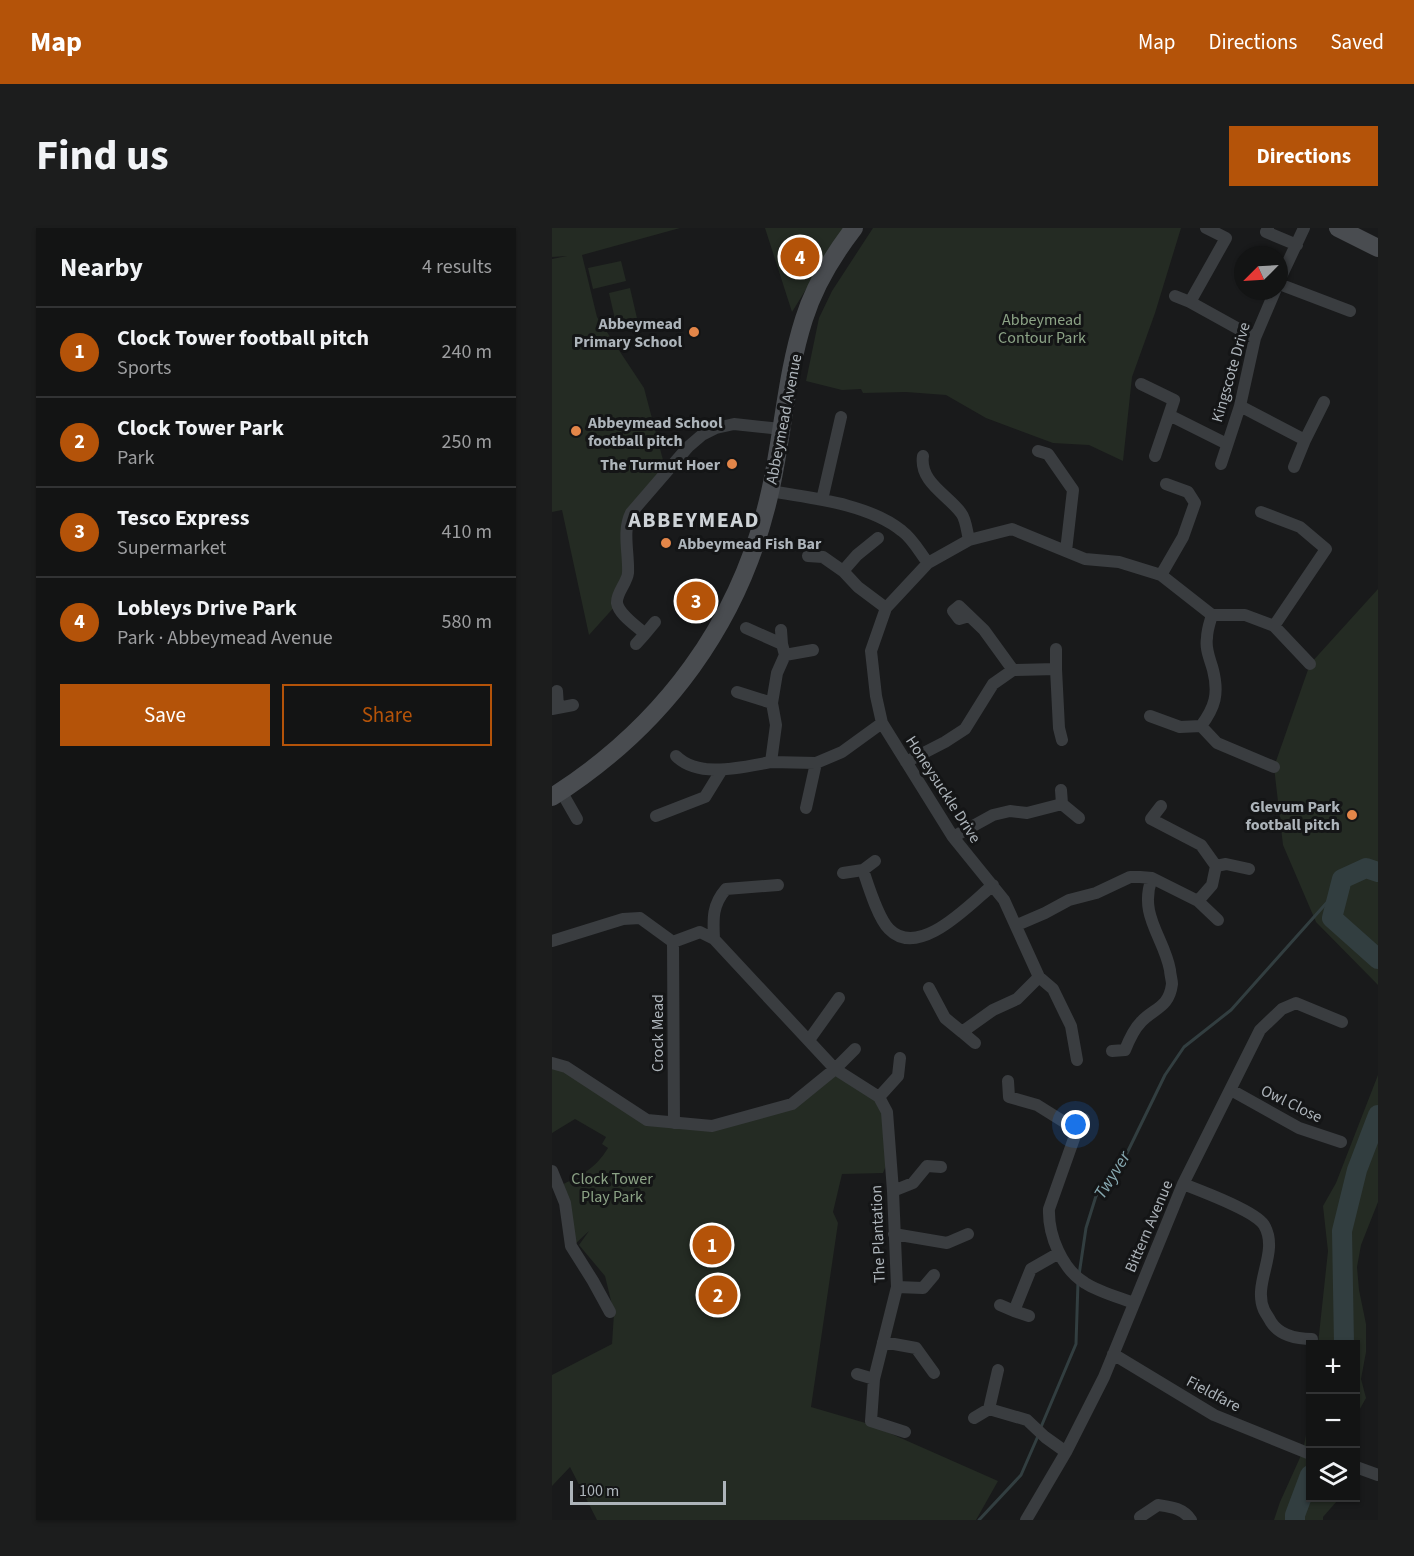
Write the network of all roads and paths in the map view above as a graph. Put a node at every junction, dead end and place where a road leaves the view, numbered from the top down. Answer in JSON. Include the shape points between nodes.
{"nodes":[{"id":1,"x":854,"y":228,"type":"edge"},
{"id":2,"x":1206,"y":228,"type":"edge"},
{"id":3,"x":1268,"y":228,"type":"edge"},
{"id":4,"x":1304,"y":228,"type":"edge"},
{"id":5,"x":1338,"y":228,"type":"edge"},
{"id":6,"x":1296,"y":245,"type":"junction"},
{"id":7,"x":1378,"y":248,"type":"edge"},
{"id":8,"x":1288,"y":263,"type":"edge"},
{"id":9,"x":1288,"y":287,"type":"edge"},
{"id":10,"x":1175,"y":296,"type":"dead end"},
{"id":11,"x":1271,"y":300,"type":"edge"},
{"id":12,"x":1190,"y":302,"type":"junction"},
{"id":13,"x":1350,"y":311,"type":"dead end"},
{"id":14,"x":1255,"y":338,"type":"junction"},
{"id":15,"x":1141,"y":384,"type":"dead end"},
{"id":16,"x":1324,"y":402,"type":"dead end"},
{"id":17,"x":1240,"y":406,"type":"junction"},
{"id":18,"x":1169,"y":415,"type":"junction"},
{"id":19,"x":841,"y":417,"type":"dead end"},
{"id":20,"x":781,"y":429,"type":"junction"},
{"id":21,"x":1305,"y":440,"type":"junction"},
{"id":22,"x":1227,"y":444,"type":"junction"},
{"id":23,"x":1038,"y":451,"type":"dead end"},
{"id":24,"x":923,"y":456,"type":"dead end"},
{"id":25,"x":1155,"y":456,"type":"dead end"},
{"id":26,"x":1221,"y":464,"type":"dead end"},
{"id":27,"x":1294,"y":467,"type":"dead end"},
{"id":28,"x":1166,"y":484,"type":"dead end"},
{"id":29,"x":770,"y":491,"type":"junction"},
{"id":30,"x":822,"y":500,"type":"junction"},
{"id":31,"x":1261,"y":512,"type":"dead end"},
{"id":32,"x":878,"y":538,"type":"dead end"},
{"id":33,"x":969,"y":540,"type":"junction"},
{"id":34,"x":1066,"y":551,"type":"junction"},
{"id":35,"x":808,"y":556,"type":"dead end"},
{"id":36,"x":928,"y":563,"type":"junction"},
{"id":37,"x":843,"y":572,"type":"junction"},
{"id":38,"x":1161,"y":575,"type":"junction"},
{"id":39,"x":958,"y":606,"type":"dead end"},
{"id":40,"x":886,"y":608,"type":"junction"},
{"id":41,"x":1212,"y":615,"type":"junction"},
{"id":42,"x":655,"y":622,"type":"dead end"},
{"id":43,"x":1274,"y":626,"type":"junction"},
{"id":44,"x":746,"y":628,"type":"dead end"},
{"id":45,"x":781,"y":630,"type":"dead end"},
{"id":46,"x":645,"y":634,"type":"junction"},
{"id":47,"x":636,"y":644,"type":"dead end"},
{"id":48,"x":783,"y":649,"type":"junction"},
{"id":49,"x":1056,"y":649,"type":"dead end"},
{"id":50,"x":813,"y":650,"type":"dead end"},
{"id":51,"x":1310,"y":664,"type":"dead end"},
{"id":52,"x":1056,"y":669,"type":"junction"},
{"id":53,"x":1013,"y":670,"type":"junction"},
{"id":54,"x":557,"y":691,"type":"dead end"},
{"id":55,"x":737,"y":693,"type":"dead end"},
{"id":56,"x":772,"y":703,"type":"junction"},
{"id":57,"x":573,"y":705,"type":"dead end"},
{"id":58,"x":555,"y":708,"type":"edge"},
{"id":59,"x":1150,"y":716,"type":"dead end"},
{"id":60,"x":882,"y":723,"type":"junction"},
{"id":61,"x":1202,"y":726,"type":"junction"},
{"id":62,"x":1062,"y":740,"type":"dead end"},
{"id":63,"x":676,"y":756,"type":"dead end"},
{"id":64,"x":771,"y":762,"type":"junction"},
{"id":65,"x":906,"y":762,"type":"junction"},
{"id":66,"x":816,"y":763,"type":"junction"},
{"id":67,"x":1274,"y":767,"type":"dead end"},
{"id":68,"x":721,"y":771,"type":"junction"},
{"id":69,"x":1062,"y":790,"type":"dead end"},
{"id":70,"x":557,"y":794,"type":"edge"},
{"id":71,"x":1062,"y":804,"type":"junction"},
{"id":72,"x":1161,"y":806,"type":"dead end"},
{"id":73,"x":806,"y":808,"type":"dead end"},
{"id":74,"x":656,"y":816,"type":"dead end"},
{"id":75,"x":1079,"y":818,"type":"dead end"},
{"id":76,"x":577,"y":819,"type":"dead end"},
{"id":77,"x":1151,"y":819,"type":"junction"},
{"id":78,"x":1144,"y":831,"type":"dead end"},
{"id":79,"x":953,"y":837,"type":"junction"},
{"id":80,"x":876,"y":861,"type":"dead end"},
{"id":81,"x":1216,"y":866,"type":"junction"},
{"id":82,"x":1249,"y":869,"type":"dead end"},
{"id":83,"x":863,"y":870,"type":"junction"},
{"id":84,"x":843,"y":873,"type":"dead end"},
{"id":85,"x":1152,"y":878,"type":"junction"},
{"id":86,"x":778,"y":885,"type":"dead end"},
{"id":87,"x":993,"y":885,"type":"junction"},
{"id":88,"x":1198,"y":901,"type":"junction"},
{"id":89,"x":1218,"y":920,"type":"dead end"},
{"id":90,"x":1017,"y":925,"type":"junction"},
{"id":91,"x":714,"y":939,"type":"junction"},
{"id":92,"x":552,"y":941,"type":"edge"},
{"id":93,"x":673,"y":942,"type":"junction"},
{"id":94,"x":1039,"y":977,"type":"junction"},
{"id":95,"x":929,"y":988,"type":"dead end"},
{"id":96,"x":839,"y":998,"type":"dead end"},
{"id":97,"x":1342,"y":1022,"type":"dead end"},
{"id":98,"x":962,"y":1032,"type":"junction"},
{"id":99,"x":809,"y":1040,"type":"junction"},
{"id":100,"x":975,"y":1043,"type":"dead end"},
{"id":101,"x":855,"y":1049,"type":"dead end"},
{"id":102,"x":1112,"y":1051,"type":"dead end"},
{"id":103,"x":900,"y":1058,"type":"dead end"},
{"id":104,"x":1077,"y":1060,"type":"dead end"},
{"id":105,"x":552,"y":1064,"type":"edge"},
{"id":106,"x":835,"y":1069,"type":"junction"},
{"id":107,"x":1008,"y":1081,"type":"dead end"},
{"id":108,"x":1231,"y":1090,"type":"junction"},
{"id":109,"x":879,"y":1097,"type":"junction"},
{"id":110,"x":674,"y":1123,"type":"junction"},
{"id":111,"x":1341,"y":1142,"type":"dead end"},
{"id":112,"x":941,"y":1167,"type":"dead end"},
{"id":113,"x":552,"y":1171,"type":"edge"},
{"id":114,"x":1183,"y":1184,"type":"junction"},
{"id":115,"x":893,"y":1191,"type":"junction"},
{"id":116,"x":894,"y":1234,"type":"junction"},
{"id":117,"x":968,"y":1234,"type":"dead end"},
{"id":118,"x":1059,"y":1253,"type":"junction"},
{"id":119,"x":934,"y":1275,"type":"dead end"},
{"id":120,"x":897,"y":1287,"type":"junction"},
{"id":121,"x":1134,"y":1303,"type":"junction"},
{"id":122,"x":1000,"y":1305,"type":"dead end"},
{"id":123,"x":1014,"y":1311,"type":"junction"},
{"id":124,"x":610,"y":1312,"type":"dead end"},
{"id":125,"x":1029,"y":1316,"type":"dead end"},
{"id":126,"x":1311,"y":1339,"type":"dead end"},
{"id":127,"x":883,"y":1342,"type":"junction"},
{"id":128,"x":1113,"y":1354,"type":"junction"},
{"id":129,"x":998,"y":1370,"type":"dead end"},
{"id":130,"x":934,"y":1373,"type":"dead end"},
{"id":131,"x":857,"y":1374,"type":"dead end"},
{"id":132,"x":874,"y":1378,"type":"junction"},
{"id":133,"x":989,"y":1409,"type":"junction"},
{"id":134,"x":974,"y":1418,"type":"dead end"},
{"id":135,"x":905,"y":1432,"type":"dead end"},
{"id":136,"x":1066,"y":1452,"type":"junction"},
{"id":137,"x":1306,"y":1453,"type":"edge"},
{"id":138,"x":1360,"y":1468,"type":"edge"},
{"id":139,"x":1378,"y":1475,"type":"edge"},
{"id":140,"x":1140,"y":1517,"type":"dead end"},
{"id":141,"x":1026,"y":1520,"type":"edge"},
{"id":142,"x":1191,"y":1520,"type":"edge"}],
"edges":[{"from":1,"to":20,"type":"street","name":"Abbeymead Avenue","via":[[817,289],[804,320],[788,381]]},
{"from":2,"to":12,"type":"street","via":[[1226,238]]},
{"from":3,"to":6,"type":"street","via":[[1266,232]]},
{"from":4,"to":6,"type":"street"},
{"from":5,"to":7,"type":"street"},
{"from":6,"to":8,"type":"street"},
{"from":9,"to":13,"type":"street"},
{"from":10,"to":12,"type":"street"},
{"from":11,"to":14,"type":"street","name":"Kingscote Drive"},
{"from":12,"to":14,"type":"street"},
{"from":14,"to":17,"type":"street","name":"Kingscote Drive"},
{"from":15,"to":18,"type":"street","via":[[1174,400]]},
{"from":16,"to":21,"type":"street"},
{"from":17,"to":21,"type":"street"},
{"from":17,"to":22,"type":"street","name":"Kingscote Drive"},
{"from":18,"to":22,"type":"street"},
{"from":18,"to":25,"type":"street"},
{"from":19,"to":30,"type":"street"},
{"from":20,"to":29,"type":"street","name":"Abbeymead Avenue"},
{"from":20,"to":46,"type":"street","via":[[734,424],[702,435],[631,513],[627,527],[627,577],[617,604]]},
{"from":21,"to":27,"type":"street"},
{"from":22,"to":26,"type":"street","name":"Kingscote Drive"},
{"from":23,"to":34,"type":"street","via":[[1048,454],[1075,488]]},
{"from":24,"to":33,"type":"street","via":[[924,473],[962,514]]},
{"from":28,"to":38,"type":"street","via":[[1201,501]]},
{"from":29,"to":30,"type":"street"},
{"from":29,"to":70,"type":"street","name":"Abbeymead Avenue","via":[[739,588],[703,653],[634,735]]},
{"from":30,"to":36,"type":"street","via":[[874,513],[904,531]]},
{"from":31,"to":43,"type":"street","via":[[1300,527],[1330,547]]},
{"from":32,"to":37,"type":"street"},
{"from":33,"to":34,"type":"street","name":"Honeysuckle Drive","via":[[1012,529]]},
{"from":33,"to":36,"type":"street","name":"Honeysuckle Drive"},
{"from":34,"to":38,"type":"street","name":"Honeysuckle Drive","via":[[1085,559],[1119,562]]},
{"from":35,"to":37,"type":"street","via":[[824,553]]},
{"from":36,"to":40,"type":"street","name":"Honeysuckle Drive"},
{"from":37,"to":40,"type":"street"},
{"from":38,"to":41,"type":"street"},
{"from":39,"to":53,"type":"street","via":[[984,630]]},
{"from":40,"to":60,"type":"street","name":"Honeysuckle Drive","via":[[871,651]]},
{"from":41,"to":43,"type":"street","via":[[1245,615]]},
{"from":41,"to":61,"type":"street","via":[[1206,638],[1216,691],[1214,709]]},
{"from":42,"to":46,"type":"street"},
{"from":43,"to":51,"type":"street"},
{"from":44,"to":48,"type":"street"},
{"from":45,"to":48,"type":"street"},
{"from":46,"to":47,"type":"street"},
{"from":48,"to":50,"type":"street"},
{"from":48,"to":56,"type":"street"},
{"from":49,"to":52,"type":"street"},
{"from":52,"to":53,"type":"street"},
{"from":52,"to":62,"type":"street"},
{"from":53,"to":65,"type":"street","via":[[993,684],[965,729]]},
{"from":54,"to":58,"type":"street"},
{"from":55,"to":56,"type":"street"},
{"from":56,"to":64,"type":"street","via":[[776,725]]},
{"from":57,"to":58,"type":"street"},
{"from":59,"to":61,"type":"street","via":[[1180,727]]},
{"from":60,"to":65,"type":"street","name":"Honeysuckle Drive"},
{"from":60,"to":66,"type":"street","via":[[842,752]]},
{"from":61,"to":67,"type":"street","via":[[1217,744]]},
{"from":63,"to":68,"type":"street","via":[[685,765]]},
{"from":64,"to":66,"type":"street"},
{"from":64,"to":68,"type":"street"},
{"from":65,"to":79,"type":"street","name":"Honeysuckle Drive"},
{"from":66,"to":73,"type":"street","via":[[806,794]]},
{"from":68,"to":74,"type":"street","via":[[705,797]]},
{"from":69,"to":71,"type":"street"},
{"from":70,"to":76,"type":"street"},
{"from":71,"to":75,"type":"street"},
{"from":71,"to":79,"type":"street","via":[[1028,813],[1010,811],[993,815]]},
{"from":72,"to":77,"type":"street"},
{"from":77,"to":78,"type":"street"},
{"from":77,"to":81,"type":"street","via":[[1201,846]]},
{"from":79,"to":87,"type":"street","name":"Honeysuckle Drive"},
{"from":80,"to":83,"type":"street"},
{"from":81,"to":82,"type":"street"},
{"from":81,"to":88,"type":"street","via":[[1212,885]]},
{"from":83,"to":84,"type":"street"},
{"from":83,"to":87,"type":"street","via":[[888,929],[904,938],[919,938],[937,930]]},
{"from":85,"to":88,"type":"street"},
{"from":85,"to":90,"type":"street","via":[[1130,877]]},
{"from":85,"to":102,"type":"street","via":[[1150,919],[1172,984],[1164,1006],[1141,1021],[1125,1050]]},
{"from":86,"to":91,"type":"street","via":[[726,889],[717,900]]},
{"from":87,"to":90,"type":"street","name":"Honeysuckle Drive"},
{"from":88,"to":89,"type":"street"},
{"from":90,"to":94,"type":"street","name":"Honeysuckle Drive"},
{"from":91,"to":93,"type":"street","via":[[700,932]]},
{"from":91,"to":99,"type":"street"},
{"from":92,"to":93,"type":"street","via":[[623,919],[640,918]]},
{"from":93,"to":110,"type":"street","name":"Crock Mead"},
{"from":94,"to":98,"type":"street","via":[[1017,999]]},
{"from":94,"to":104,"type":"street","name":"Honeysuckle Drive","via":[[1053,989],[1071,1026]]},
{"from":95,"to":98,"type":"street","via":[[945,1018]]},
{"from":96,"to":99,"type":"street","via":[[833,1015]]},
{"from":97,"to":108,"type":"street","name":"Bittern Avenue","via":[[1296,1003],[1282,1010],[1260,1030]]},
{"from":98,"to":100,"type":"street"},
{"from":99,"to":106,"type":"street"},
{"from":101,"to":106,"type":"street"},
{"from":103,"to":109,"type":"street","via":[[898,1076]]},
{"from":105,"to":110,"type":"street","via":[[566,1067],[647,1120]]},
{"from":106,"to":109,"type":"street"},
{"from":106,"to":110,"type":"street","via":[[792,1104],[712,1126]]},
{"from":107,"to":118,"type":"street","via":[[1009,1097],[1081,1125],[1049,1209],[1048,1222]]},
{"from":108,"to":111,"type":"street","name":"Owl Close","via":[[1299,1128],[1328,1133]]},
{"from":108,"to":114,"type":"street","name":"Bittern Avenue"},
{"from":109,"to":115,"type":"street","name":"The Plantation","via":[[888,1112]]},
{"from":112,"to":115,"type":"street","via":[[927,1166],[913,1183]]},
{"from":113,"to":124,"type":"street","via":[[565,1203],[571,1246]]},
{"from":114,"to":121,"type":"street","name":"Bittern Avenue"},
{"from":114,"to":126,"type":"street","via":[[1254,1216],[1264,1226],[1269,1247],[1261,1288],[1263,1309],[1274,1327],[1288,1336]]},
{"from":115,"to":116,"type":"street","name":"The Plantation"},
{"from":116,"to":117,"type":"street","via":[[947,1243]]},
{"from":116,"to":120,"type":"street","name":"The Plantation"},
{"from":118,"to":121,"type":"street","via":[[1084,1283]]},
{"from":118,"to":123,"type":"street","via":[[1031,1269]]},
{"from":119,"to":120,"type":"street","via":[[923,1288]]},
{"from":120,"to":127,"type":"street","name":"The Plantation"},
{"from":121,"to":128,"type":"street","name":"Bittern Avenue"},
{"from":122,"to":123,"type":"street"},
{"from":123,"to":125,"type":"street"},
{"from":127,"to":130,"type":"street","via":[[916,1348]]},
{"from":127,"to":132,"type":"street","name":"The Plantation"},
{"from":128,"to":136,"type":"street","name":"Bittern Avenue"},
{"from":128,"to":137,"type":"street","name":"Fieldfare","via":[[1214,1415]]},
{"from":129,"to":133,"type":"street"},
{"from":131,"to":132,"type":"street"},
{"from":132,"to":135,"type":"street","name":"The Plantation","via":[[871,1421]]},
{"from":133,"to":134,"type":"street"},
{"from":133,"to":136,"type":"street","via":[[1027,1420]]},
{"from":136,"to":141,"type":"street","name":"Bittern Avenue"},
{"from":138,"to":139,"type":"street"},
{"from":140,"to":142,"type":"street","via":[[1156,1501],[1177,1508]]}]}
